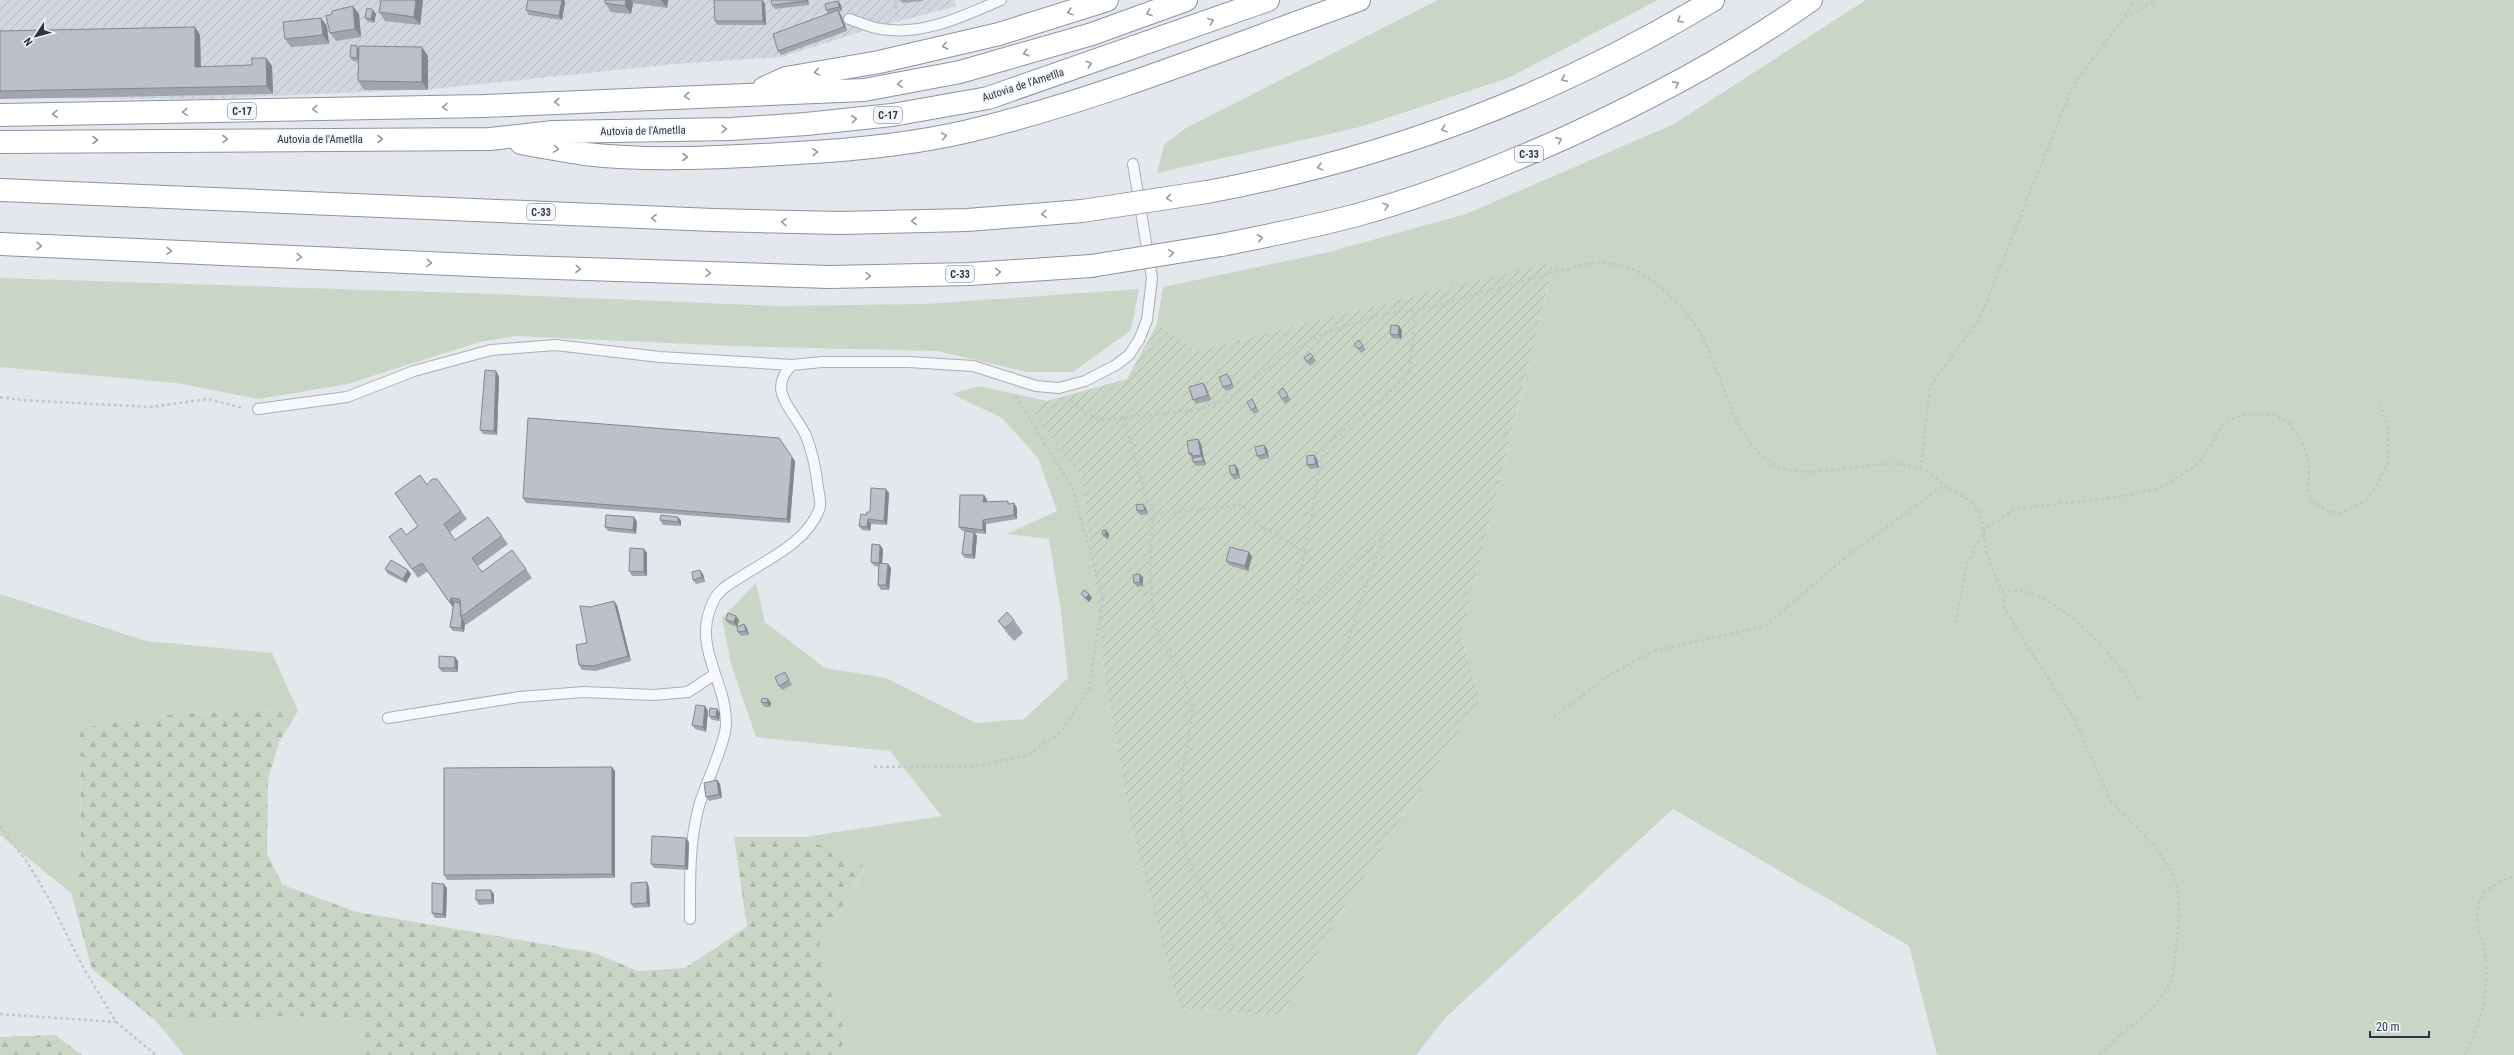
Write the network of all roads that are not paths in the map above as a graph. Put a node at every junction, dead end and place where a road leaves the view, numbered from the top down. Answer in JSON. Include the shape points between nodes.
{"nodes":[{"id":1,"x":1001,"y":0,"type":"edge"},
{"id":2,"x":1107,"y":0,"type":"edge"},
{"id":3,"x":1186,"y":0,"type":"edge"},
{"id":4,"x":1268,"y":0,"type":"edge"},
{"id":5,"x":1359,"y":0,"type":"edge"},
{"id":6,"x":1713,"y":0,"type":"edge"},
{"id":7,"x":1811,"y":0,"type":"edge"},
{"id":8,"x":849,"y":19,"type":"dead end"},
{"id":9,"x":754,"y":93,"type":"junction"},
{"id":10,"x":0,"y":115,"type":"edge"},
{"id":11,"x":490,"y":139,"type":"junction"},
{"id":12,"x":0,"y":142,"type":"edge"},
{"id":13,"x":1133,"y":164,"type":"dead end"},
{"id":14,"x":0,"y":190,"type":"edge"},
{"id":15,"x":0,"y":244,"type":"edge"},
{"id":16,"x":792,"y":365,"type":"junction"},
{"id":17,"x":258,"y":410,"type":"road end"},
{"id":18,"x":715,"y":674,"type":"junction"},
{"id":19,"x":388,"y":718,"type":"dead end"},
{"id":20,"x":690,"y":919,"type":"dead end"}],
"edges":[{"from":1,"to":8,"type":"lane","via":[[948,22],[909,30],[881,29]]},
{"from":2,"to":9,"type":"highway","one_way":true,"via":[[999,34],[879,62],[786,78]]},
{"from":3,"to":9,"type":"highway","number":"C-17","one_way":true,"via":[[1092,34],[924,80],[864,90]]},
{"from":11,"to":4,"type":"highway","name":"Autovia de l'Ametlla","number":"C-17","one_way":true,"via":[[553,132],[731,129],[806,124],[906,112],[988,98]]},
{"from":11,"to":5,"type":"highway","one_way":true,"via":[[585,154],[726,157],[831,151],[922,140],[966,132],[1094,96]]},
{"from":6,"to":14,"type":"highway","number":"C-33","one_way":true,"bridge":true,"via":[[1606,60],[1496,110],[1408,141],[1272,180],[1082,211],[967,220],[713,220]]},
{"from":15,"to":7,"type":"highway","number":"C-33","one_way":true,"bridge":true,"via":[[495,266],[829,277],[970,274],[1092,266],[1288,232],[1358,215],[1427,194],[1514,161],[1630,108],[1706,68]]},
{"from":9,"to":10,"type":"highway","number":"C-17","one_way":true,"via":[[484,106]]},
{"from":12,"to":11,"type":"highway","name":"Autovia de l'Ametlla","number":"C-17","one_way":true},
{"from":13,"to":16,"type":"lane","via":[[1152,278],[1147,320],[1139,340],[1129,355],[1116,365],[1085,381],[1059,388],[1036,386],[973,366],[908,362],[822,362]]},
{"from":16,"to":17,"type":"lane","via":[[660,356],[555,345],[491,350],[414,371],[347,397]]},
{"from":16,"to":18,"type":"lane","via":[[783,374],[780,386],[786,406],[806,435],[815,464],[820,508],[808,530],[793,544],[727,585],[715,597],[704,634]]},
{"from":18,"to":19,"type":"lane","via":[[688,692],[653,695],[584,692],[519,697]]},
{"from":18,"to":20,"type":"lane","via":[[722,695],[726,726],[699,806],[692,847]]}]}
